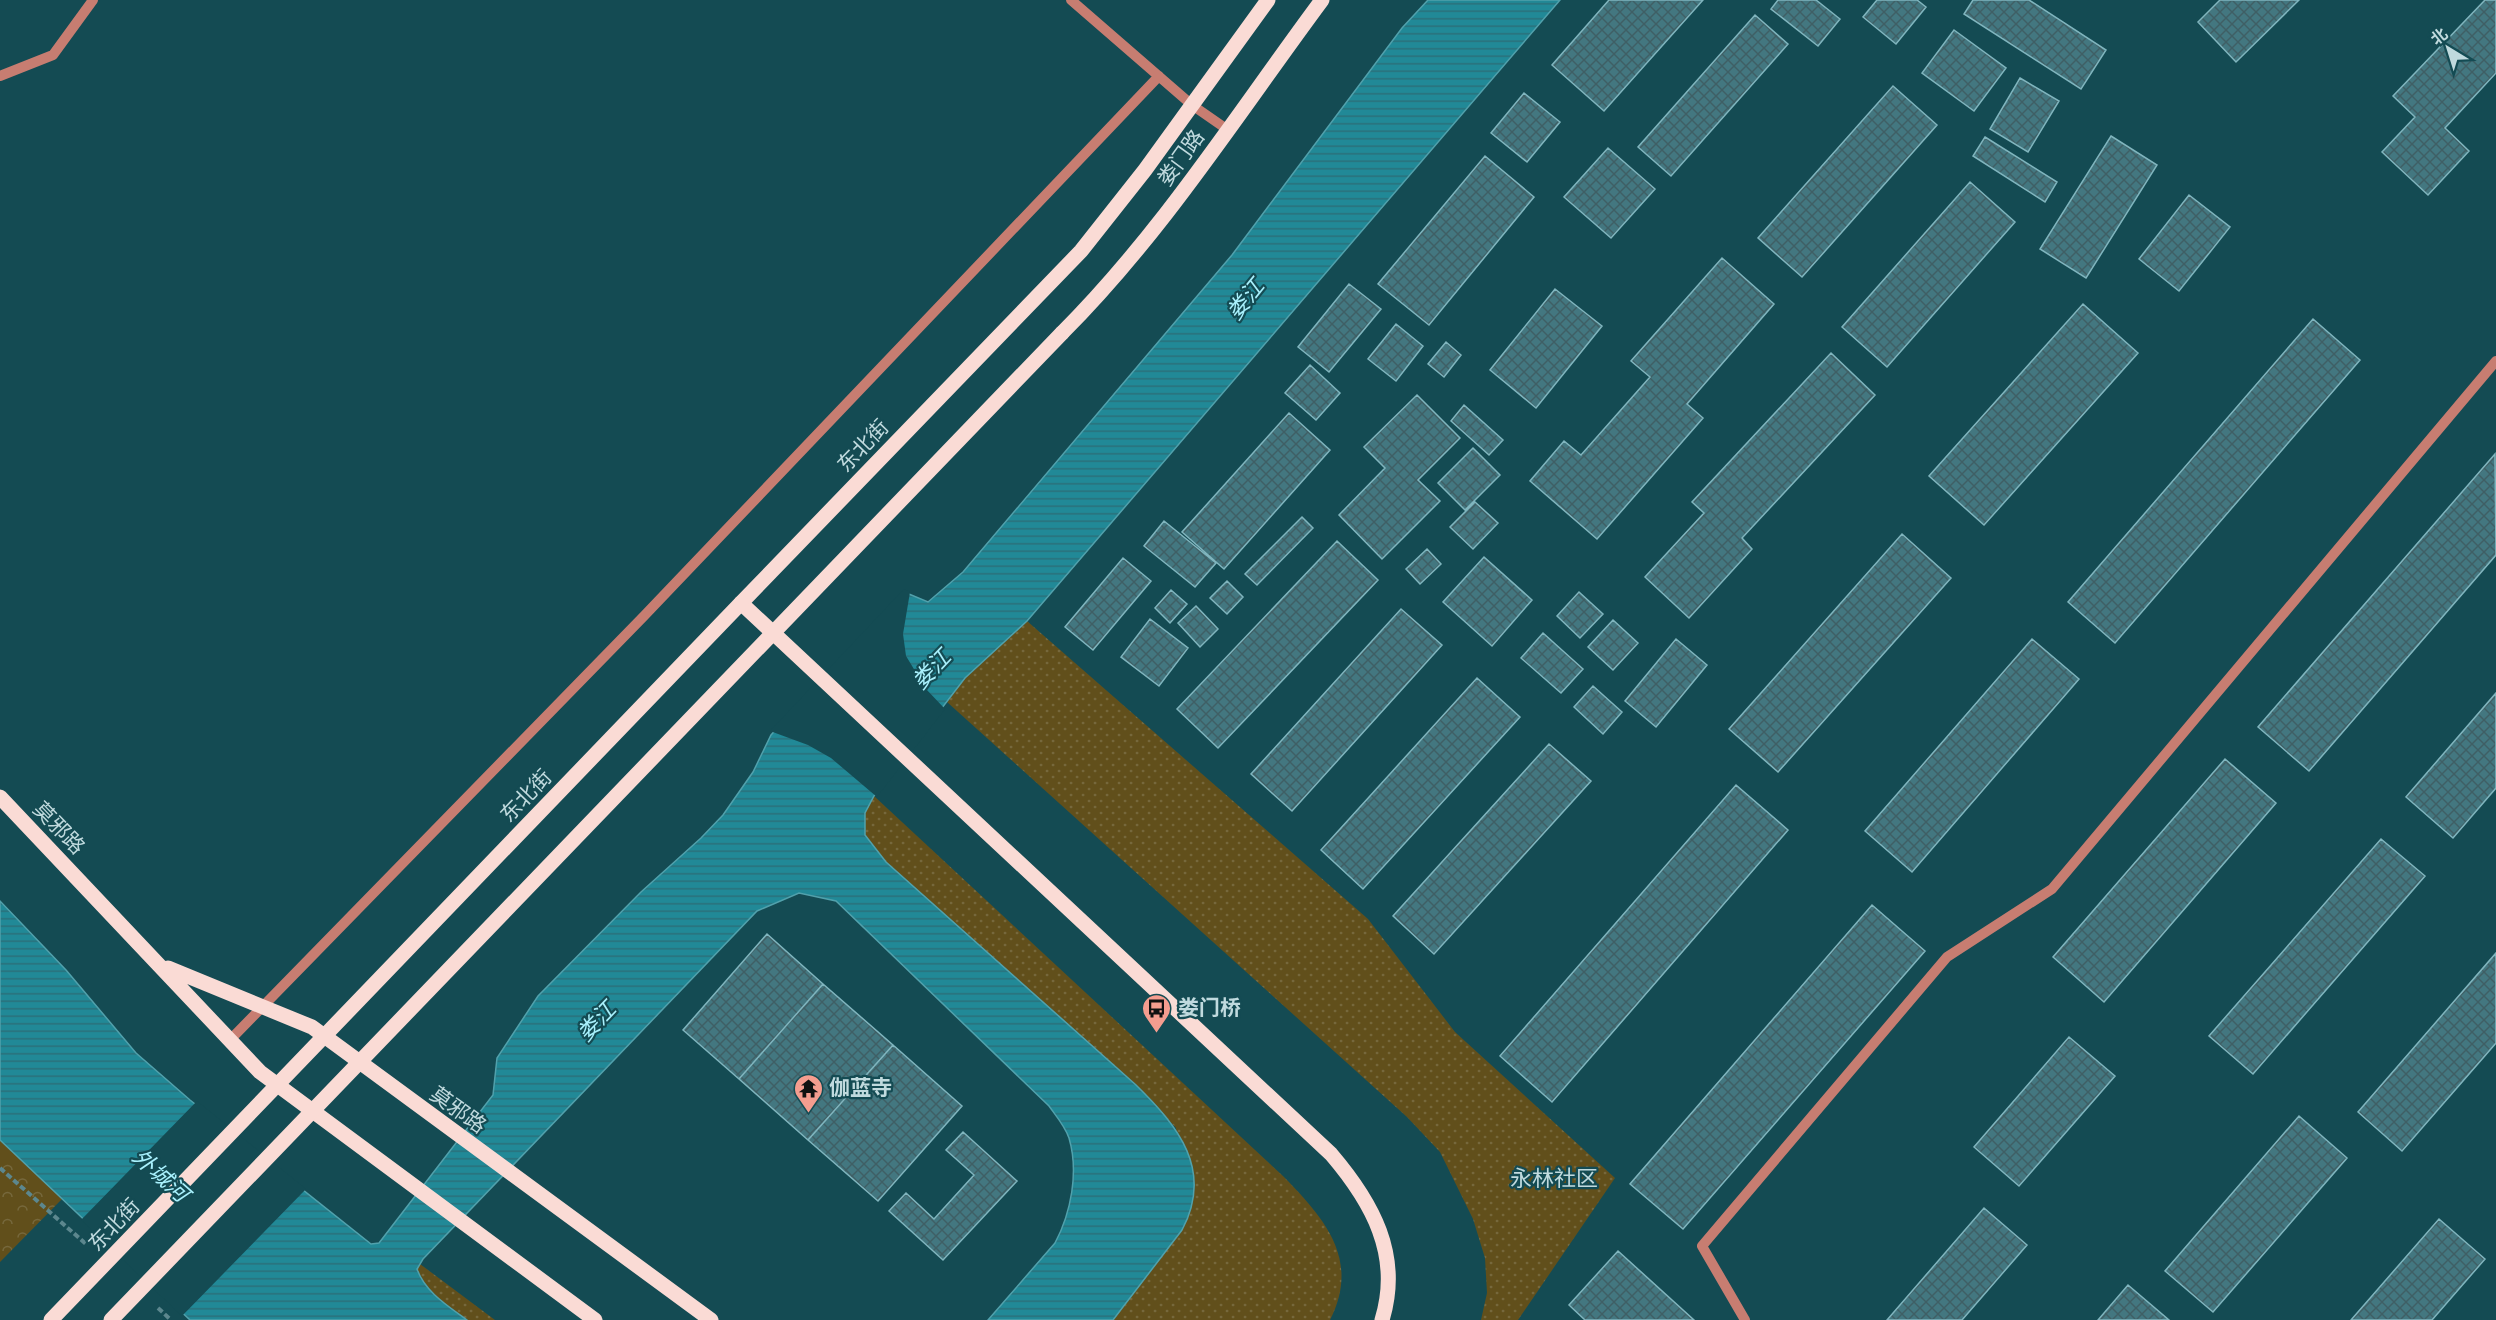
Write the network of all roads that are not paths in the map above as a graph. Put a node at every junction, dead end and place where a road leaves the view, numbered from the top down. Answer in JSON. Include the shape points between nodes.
{"nodes":[{"id":1,"x":93,"y":0,"type":"edge"},
{"id":2,"x":1071,"y":0,"type":"edge"},
{"id":3,"x":1268,"y":0,"type":"edge"},
{"id":4,"x":1322,"y":0,"type":"edge"},
{"id":5,"x":0,"y":76,"type":"edge"},
{"id":6,"x":1159,"y":76,"type":"junction"},
{"id":7,"x":1192,"y":105,"type":"junction"},
{"id":8,"x":1228,"y":130,"type":"junction"},
{"id":9,"x":1031,"y":303,"type":"joint"},
{"id":10,"x":2496,"y":361,"type":"edge"},
{"id":11,"x":741,"y":603,"type":"junction"},
{"id":12,"x":772,"y":633,"type":"junction"},
{"id":13,"x":0,"y":797,"type":"edge"},
{"id":14,"x":162,"y":966,"type":"junction"},
{"id":15,"x":263,"y":1007,"type":"junction"},
{"id":16,"x":230,"y":1040,"type":"junction"},
{"id":17,"x":51,"y":1320,"type":"edge"},
{"id":18,"x":111,"y":1320,"type":"edge"},
{"id":19,"x":595,"y":1320,"type":"edge"},
{"id":20,"x":711,"y":1320,"type":"edge"},
{"id":21,"x":1382,"y":1320,"type":"edge"},
{"id":22,"x":1745,"y":1320,"type":"edge"}],
"edges":[{"from":1,"to":5,"type":"street","via":[[53,55]]},
{"from":2,"to":6,"type":"street"},
{"from":3,"to":7,"type":"main road","name":"娄门路"},
{"from":4,"to":8,"type":"main road","name":"娄门路"},
{"from":6,"to":7,"type":"street"},
{"from":6,"to":15,"type":"street","via":[[644,616]]},
{"from":7,"to":8,"type":"street"},
{"from":7,"to":9,"type":"main road","name":"娄门路","via":[[1101,227]]},
{"from":8,"to":12,"type":"main road","name":"娄门路","bridge":true,"via":[[1135,254],[1096,299]]},
{"from":9,"to":11,"type":"main road","name":"东北街"},
{"from":10,"to":22,"type":"street","via":[[2052,889],[1947,957],[1702,1246]]},
{"from":11,"to":12,"type":"main road"},
{"from":11,"to":17,"type":"main road","name":"东北街","bridge":true},
{"from":12,"to":18,"type":"main road","bridge":true},
{"from":12,"to":21,"type":"main road","via":[[1305,1128],[1345,1170],[1371,1211],[1388,1257],[1388,1295]]},
{"from":13,"to":14,"type":"main road","name":"莫邪路"},
{"from":14,"to":15,"type":"main road","name":"莫邪路"},
{"from":14,"to":16,"type":"main road","name":"莫邪路"},
{"from":15,"to":16,"type":"street"},
{"from":15,"to":20,"type":"main road","name":"莫邪路","via":[[312,1027]]},
{"from":16,"to":19,"type":"main road","name":"莫邪路","via":[[261,1072]]}]}
